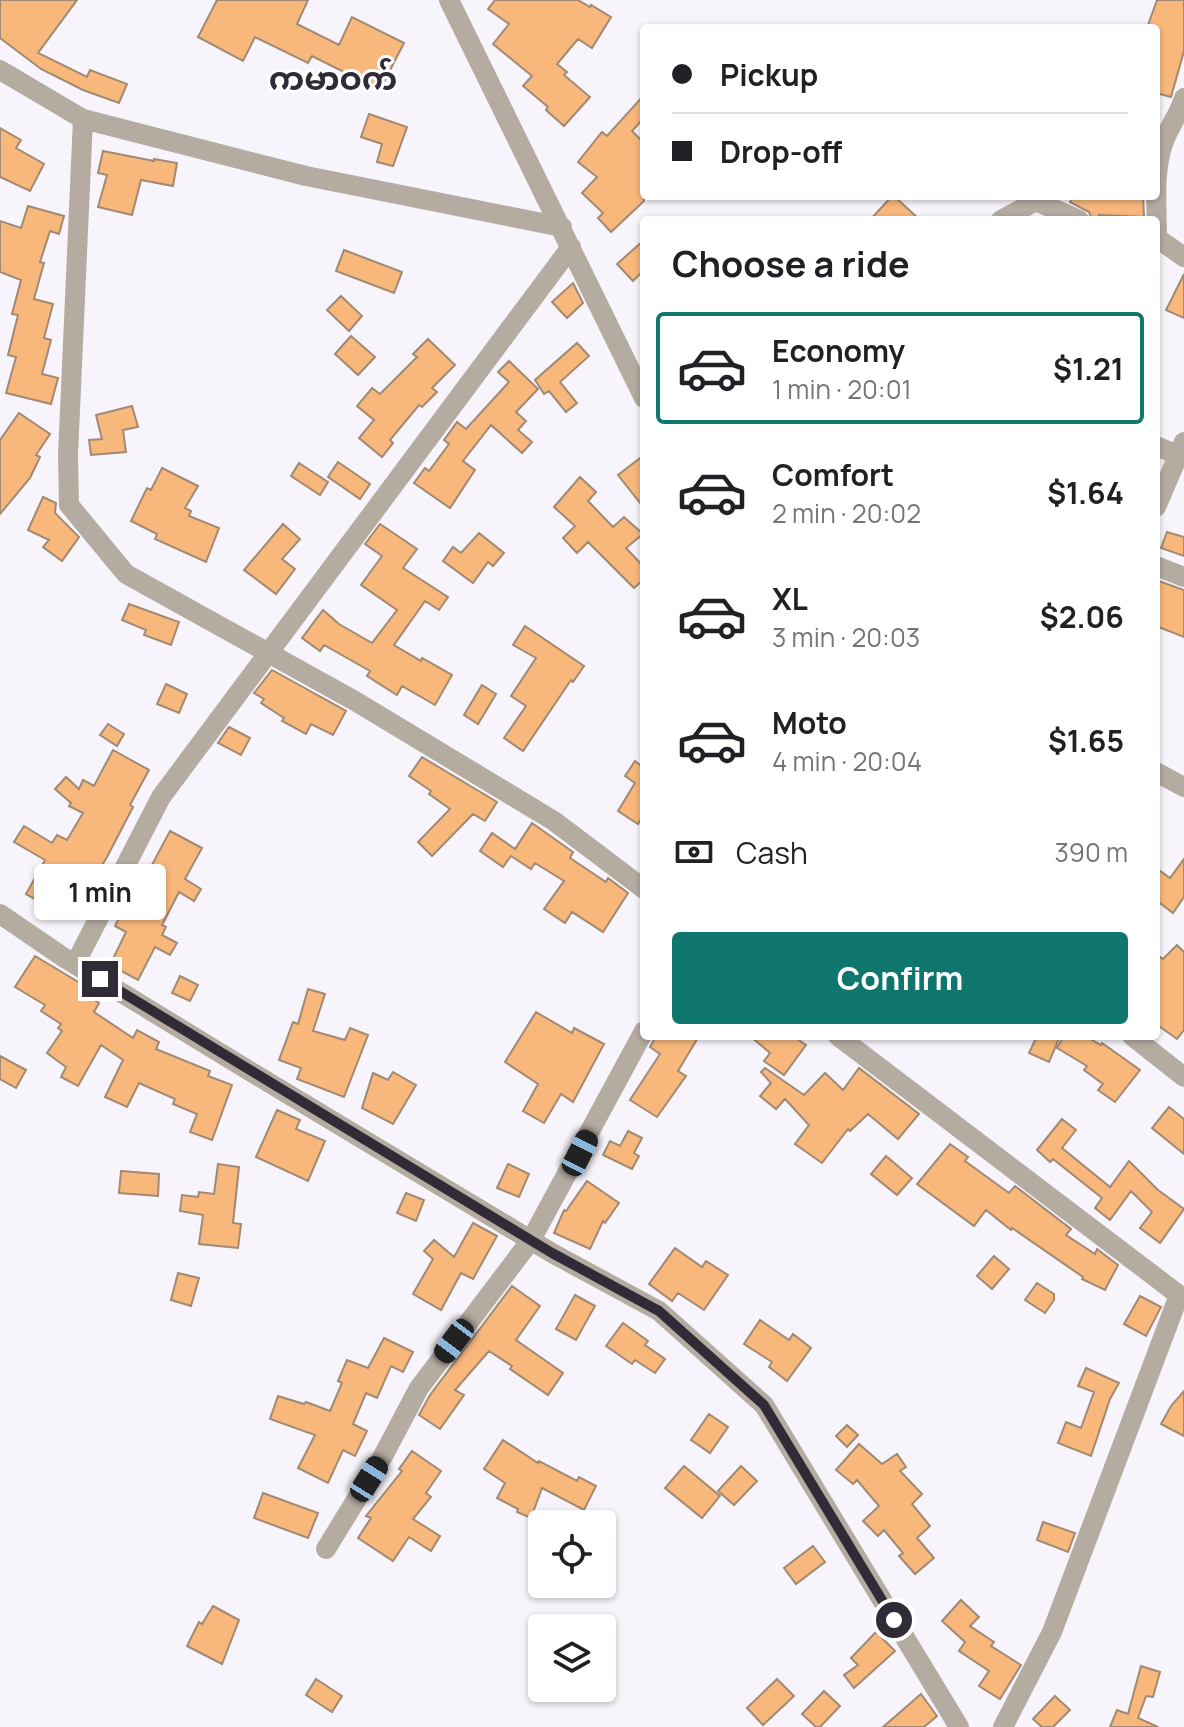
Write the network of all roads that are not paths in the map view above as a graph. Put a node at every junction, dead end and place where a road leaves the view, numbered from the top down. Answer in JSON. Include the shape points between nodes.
{"nodes":[{"id":1,"x":449,"y":0,"type":"edge"},
{"id":2,"x":0,"y":70,"type":"edge"},
{"id":3,"x":1184,"y":98,"type":"edge"},
{"id":4,"x":83,"y":119,"type":"junction"},
{"id":5,"x":1160,"y":143,"type":"edge"},
{"id":6,"x":1038,"y":200,"type":"edge"},
{"id":7,"x":1045,"y":200,"type":"edge"},
{"id":8,"x":1008,"y":216,"type":"edge"},
{"id":9,"x":1072,"y":216,"type":"edge"},
{"id":10,"x":562,"y":227,"type":"junction"},
{"id":11,"x":1160,"y":240,"type":"edge"},
{"id":12,"x":571,"y":247,"type":"junction"},
{"id":13,"x":1184,"y":257,"type":"edge"},
{"id":14,"x":640,"y":390,"type":"edge"},
{"id":15,"x":1160,"y":446,"type":"edge"},
{"id":16,"x":1181,"y":448,"type":"edge"},
{"id":17,"x":1160,"y":498,"type":"edge"},
{"id":18,"x":1160,"y":568,"type":"edge"},
{"id":19,"x":1184,"y":577,"type":"edge"},
{"id":20,"x":269,"y":653,"type":"junction"},
{"id":21,"x":1160,"y":774,"type":"edge"},
{"id":22,"x":1184,"y":787,"type":"edge"},
{"id":23,"x":640,"y":886,"type":"edge"},
{"id":24,"x":0,"y":914,"type":"edge"},
{"id":25,"x":75,"y":964,"type":"junction"},
{"id":26,"x":640,"y":1038,"type":"edge"},
{"id":27,"x":843,"y":1040,"type":"edge"},
{"id":28,"x":1137,"y":1040,"type":"edge"},
{"id":29,"x":1184,"y":1077,"type":"edge"},
{"id":30,"x":531,"y":1240,"type":"junction"},
{"id":31,"x":326,"y":1549,"type":"dead end"},
{"id":32,"x":959,"y":1727,"type":"edge"},
{"id":33,"x":1003,"y":1727,"type":"edge"}],
"edges":[{"from":1,"to":10,"type":"street"},
{"from":2,"to":4,"type":"street"},
{"from":3,"to":5,"type":"street"},
{"from":4,"to":10,"type":"street","via":[[306,176]]},
{"from":4,"to":20,"type":"street","via":[[69,505],[126,574]]},
{"from":6,"to":8,"type":"street"},
{"from":7,"to":9,"type":"street"},
{"from":10,"to":12,"type":"street"},
{"from":11,"to":13,"type":"street"},
{"from":12,"to":14,"type":"street"},
{"from":12,"to":20,"type":"street"},
{"from":15,"to":16,"type":"street"},
{"from":16,"to":17,"type":"street"},
{"from":18,"to":19,"type":"street"},
{"from":20,"to":23,"type":"street","via":[[554,821]]},
{"from":20,"to":25,"type":"street","via":[[161,797]]},
{"from":21,"to":22,"type":"street"},
{"from":24,"to":25,"type":"street"},
{"from":25,"to":30,"type":"street"},
{"from":26,"to":30,"type":"street"},
{"from":27,"to":33,"type":"street","via":[[1179,1295],[1052,1632]]},
{"from":28,"to":29,"type":"street"},
{"from":30,"to":31,"type":"street","via":[[419,1388]]},
{"from":30,"to":32,"type":"street","via":[[659,1311],[764,1405]]}]}
